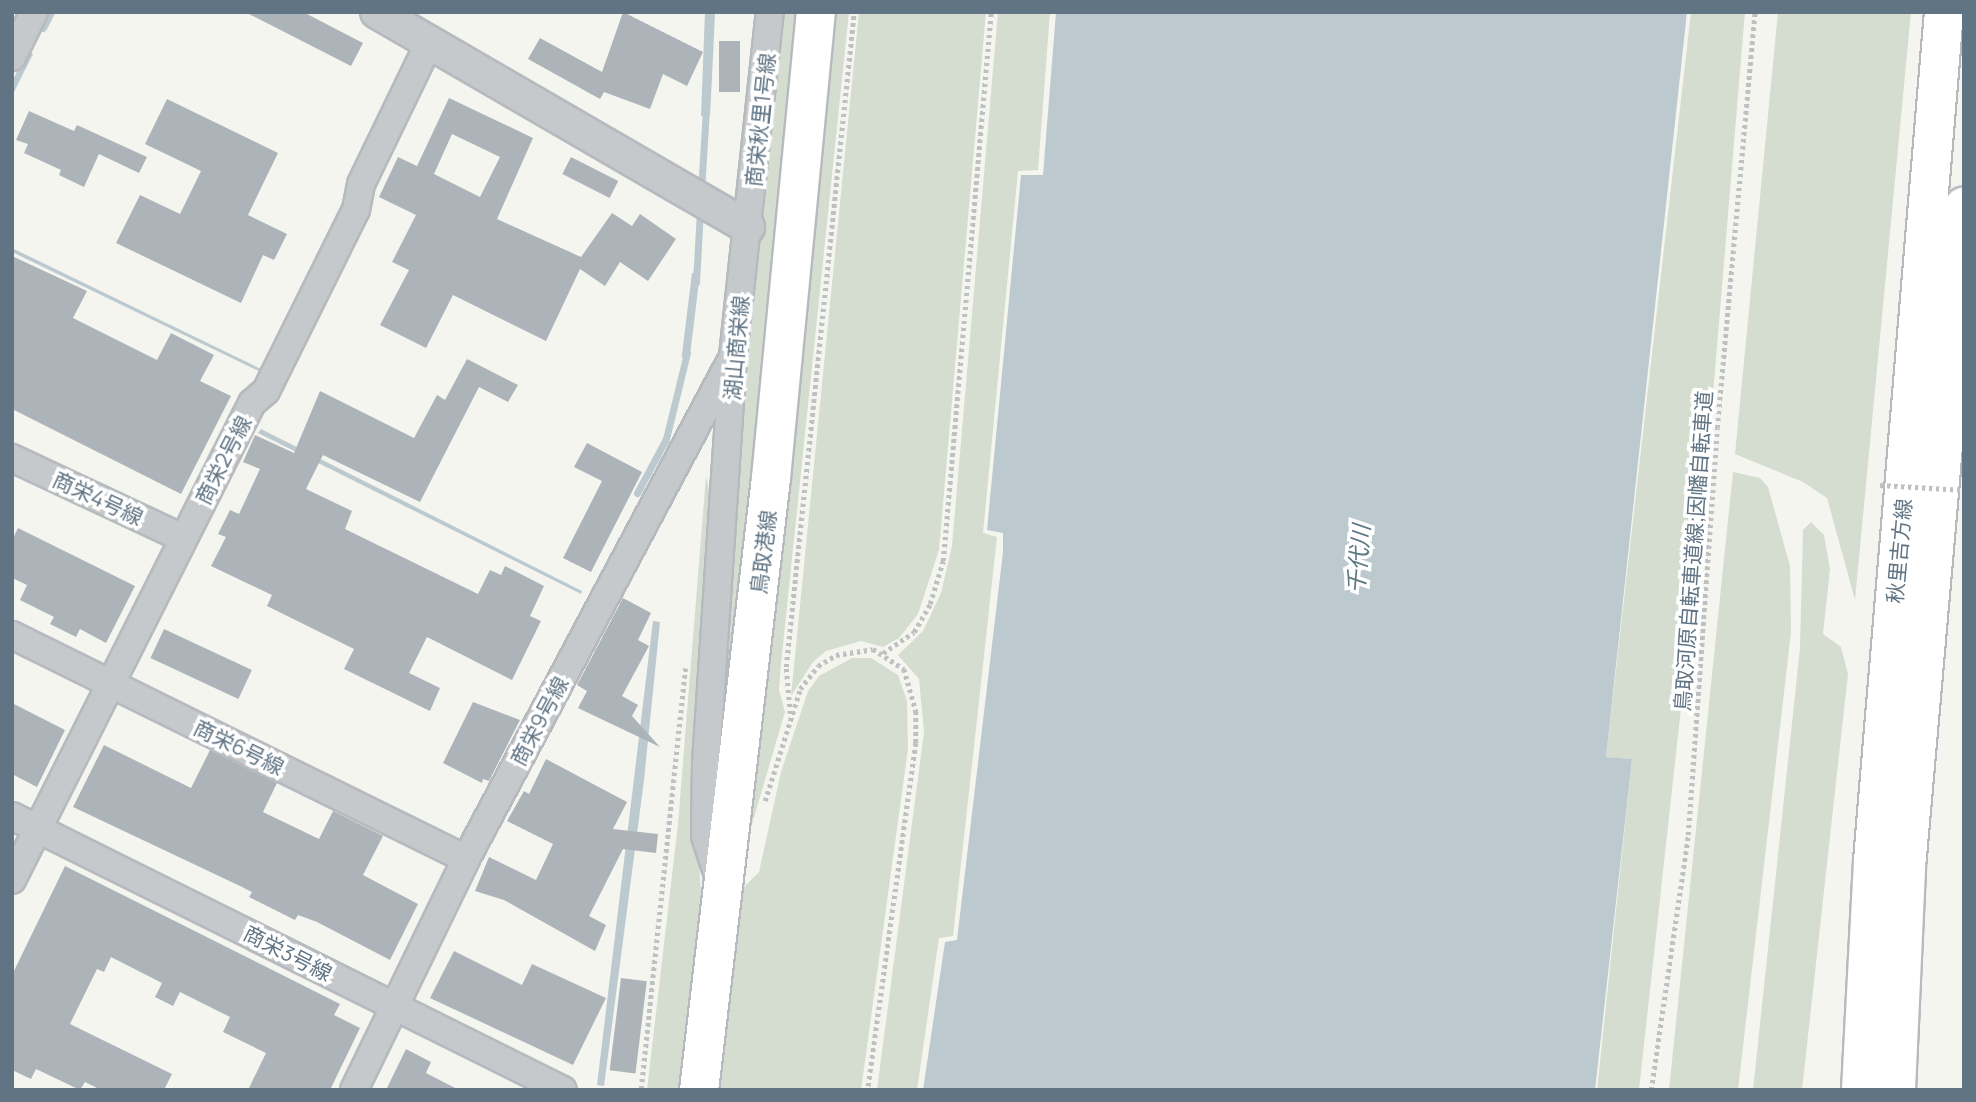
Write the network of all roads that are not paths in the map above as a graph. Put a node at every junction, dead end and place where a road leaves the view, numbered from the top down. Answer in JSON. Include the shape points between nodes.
{"nodes":[{"id":1,"x":34,"y":12,"type":"edge"},
{"id":2,"x":377,"y":12,"type":"edge"},
{"id":3,"x":770,"y":12,"type":"edge"},
{"id":4,"x":816,"y":12,"type":"edge"},
{"id":5,"x":1944,"y":12,"type":"edge"},
{"id":6,"x":430,"y":41,"type":"junction"},
{"id":7,"x":13,"y":53,"type":"edge"},
{"id":8,"x":1964,"y":207,"type":"edge"},
{"id":9,"x":748,"y":227,"type":"junction"},
{"id":10,"x":733,"y":356,"type":"junction"},
{"id":11,"x":12,"y":458,"type":"edge"},
{"id":12,"x":183,"y":538,"type":"junction"},
{"id":13,"x":12,"y":635,"type":"edge"},
{"id":14,"x":113,"y":685,"type":"junction"},
{"id":15,"x":12,"y":816,"type":"edge"},
{"id":16,"x":38,"y":828,"type":"junction"},
{"id":17,"x":466,"y":859,"type":"junction"},
{"id":18,"x":12,"y":880,"type":"edge"},
{"id":19,"x":723,"y":894,"type":"junction"},
{"id":20,"x":1886,"y":939,"type":"junction"},
{"id":21,"x":393,"y":1006,"type":"junction"},
{"id":22,"x":354,"y":1090,"type":"edge"},
{"id":23,"x":563,"y":1090,"type":"edge"},
{"id":24,"x":699,"y":1090,"type":"edge"},
{"id":25,"x":1852,"y":1090,"type":"edge"},
{"id":26,"x":1861,"y":1090,"type":"edge"},
{"id":27,"x":1896,"y":1090,"type":"edge"},
{"id":28,"x":1909,"y":1090,"type":"edge"}],
"edges":[{"from":1,"to":7,"type":"street"},
{"from":2,"to":6,"type":"street"},
{"from":3,"to":9,"type":"street","name":"商栄秋里1号線"},
{"from":4,"to":19,"type":"main road","name":"鳥取港線","via":[[771,478]]},
{"from":5,"to":20,"type":"main road","name":"秋里吉方線"},
{"from":6,"to":9,"type":"street"},
{"from":6,"to":12,"type":"street","name":"商栄2号線","via":[[361,184],[350,222],[266,391],[252,403]]},
{"from":8,"to":20,"type":"main road","name":"秋里吉方線","via":[[1906,867]]},
{"from":9,"to":10,"type":"street","name":"湖山商栄線"},
{"from":10,"to":17,"type":"street","name":"商栄9号線"},
{"from":10,"to":19,"type":"street","name":"湖山商栄線","via":[[706,763],[705,836]]},
{"from":11,"to":12,"type":"street","name":"商栄4号線"},
{"from":12,"to":14,"type":"street","name":"商栄2号線"},
{"from":13,"to":14,"type":"street","name":"商栄6号線"},
{"from":14,"to":16,"type":"street","name":"商栄2号線"},
{"from":14,"to":17,"type":"street","name":"商栄6号線"},
{"from":15,"to":16,"type":"street","name":"商栄3号線"},
{"from":16,"to":18,"type":"street","name":"商栄2号線"},
{"from":16,"to":21,"type":"street","name":"商栄3号線"},
{"from":17,"to":21,"type":"street","name":"商栄9号線"},
{"from":19,"to":24,"type":"main road","name":"鳥取港線"},
{"from":20,"to":25,"type":"main road"},
{"from":20,"to":26,"type":"main road","name":"秋里吉方線"},
{"from":20,"to":27,"type":"main road","name":"秋里吉方線"},
{"from":20,"to":28,"type":"main road"},
{"from":21,"to":22,"type":"street","name":"商栄9号線"},
{"from":21,"to":23,"type":"street","name":"商栄3号線"}]}
